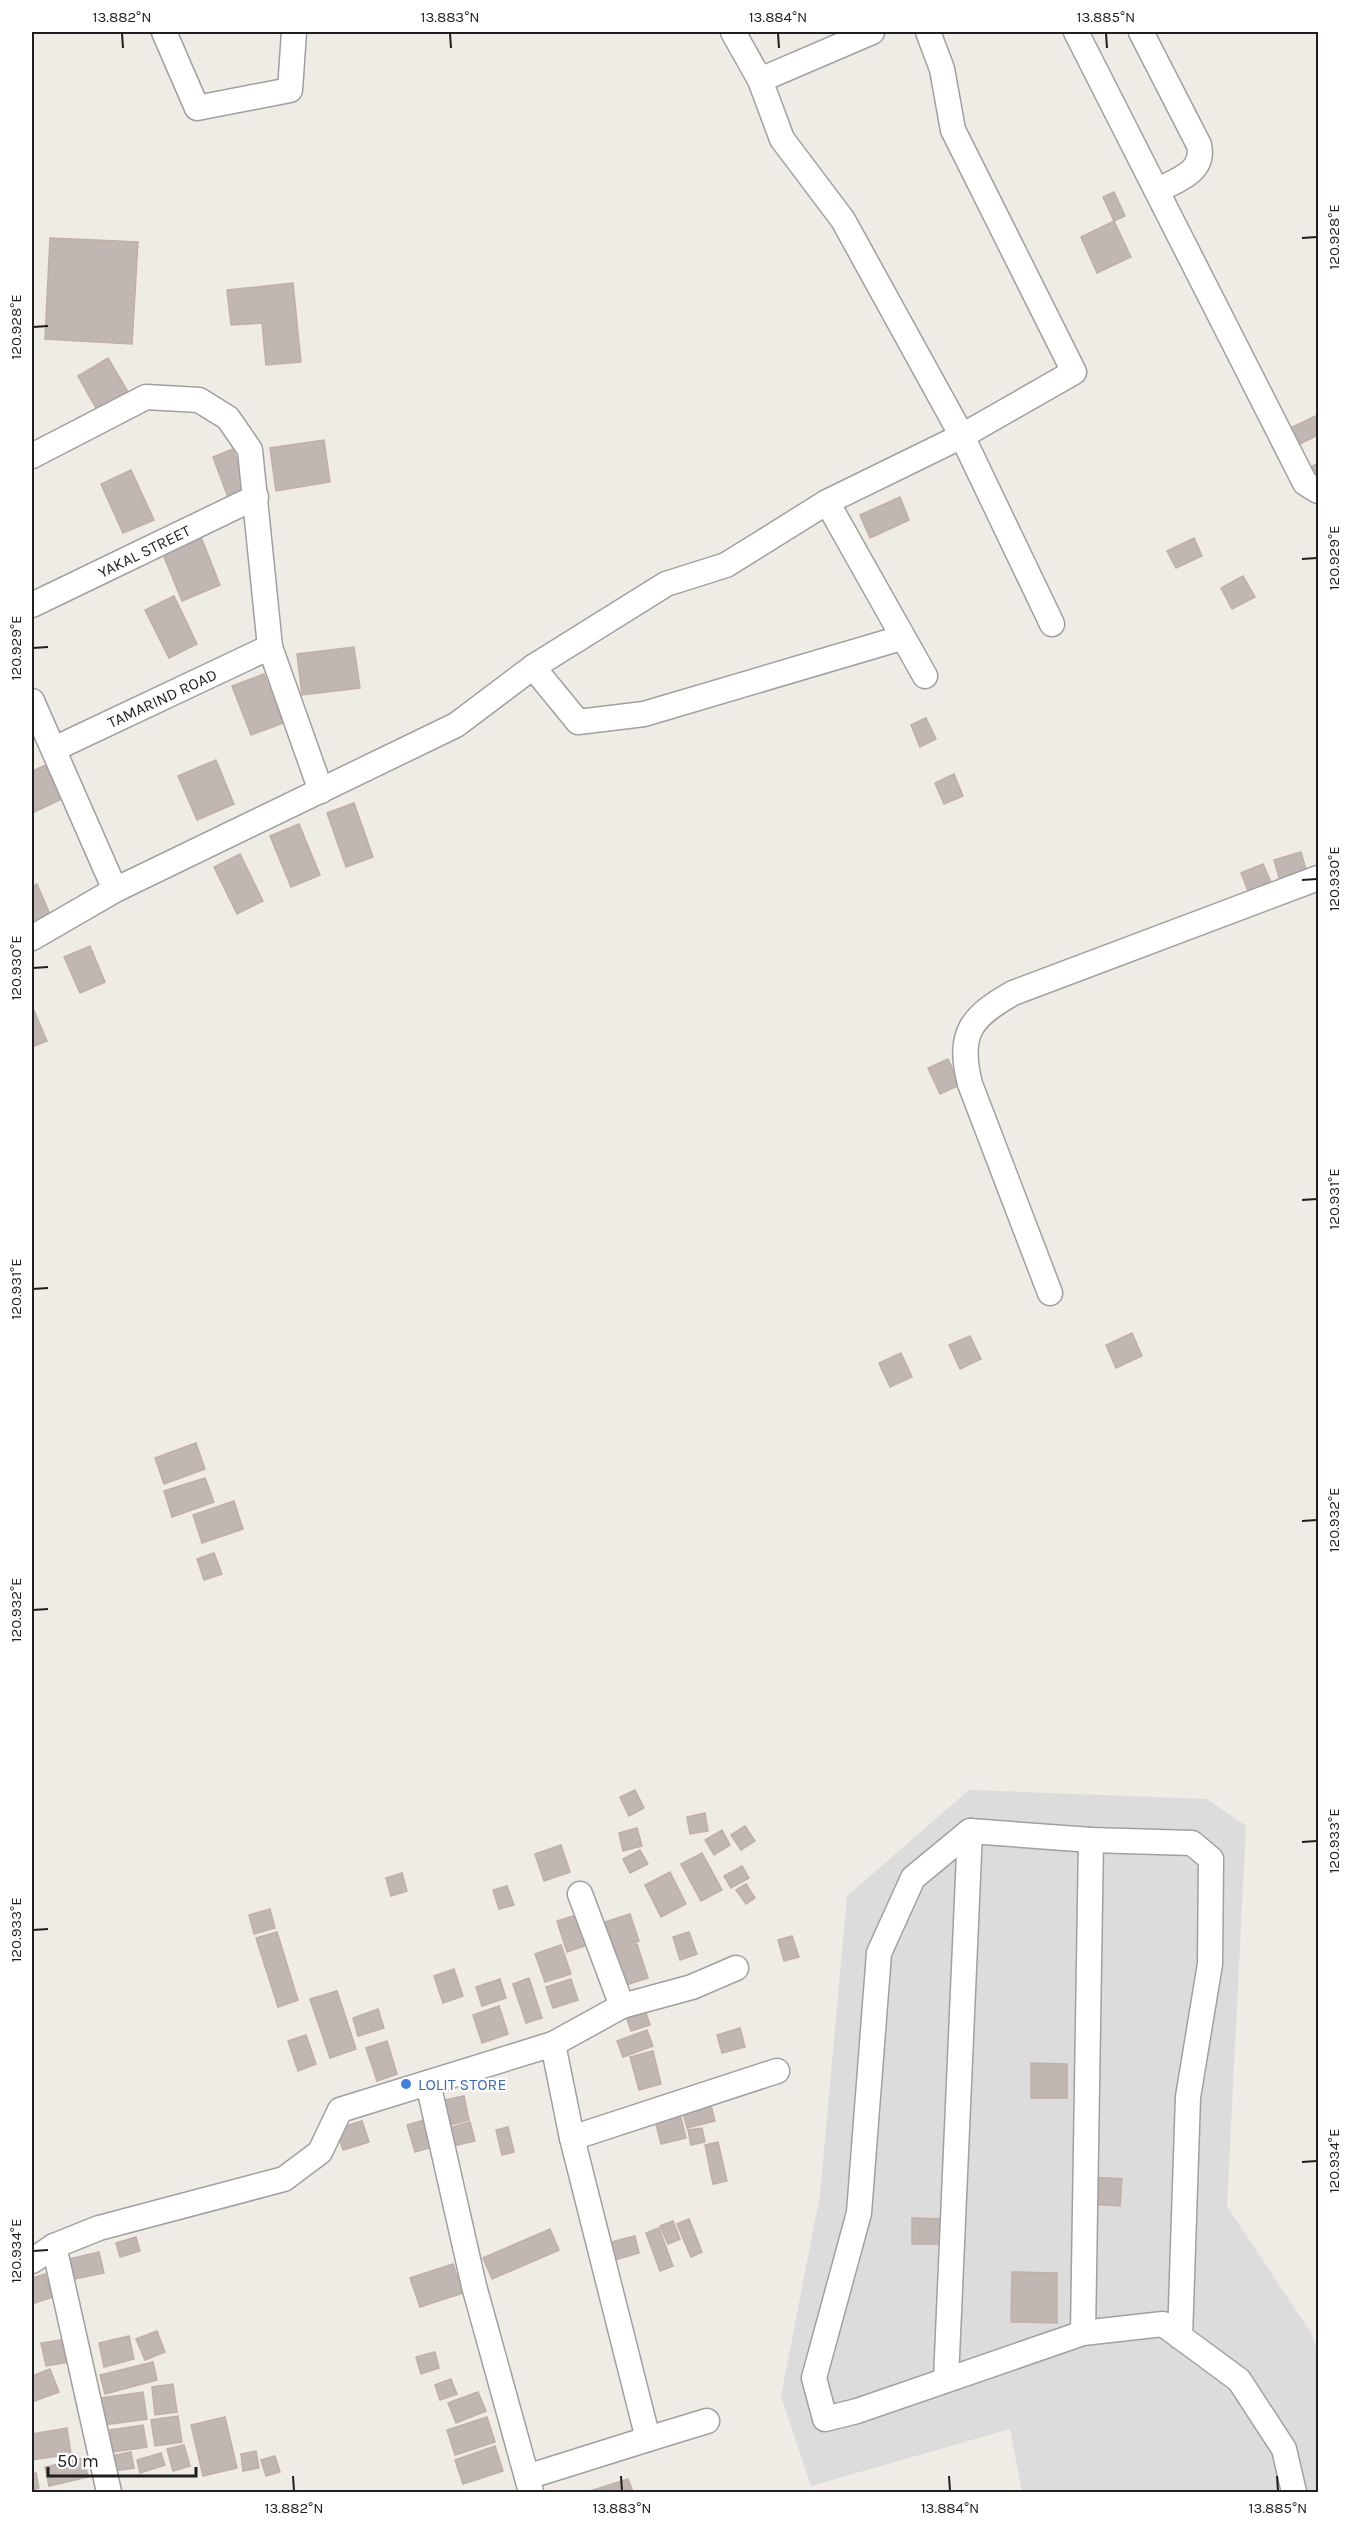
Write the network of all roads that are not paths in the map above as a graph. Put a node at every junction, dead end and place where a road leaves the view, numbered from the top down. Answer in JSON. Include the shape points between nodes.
{"nodes":[{"id":1,"x":164,"y":32,"type":"edge"},
{"id":2,"x":294,"y":32,"type":"edge"},
{"id":3,"x":733,"y":32,"type":"edge"},
{"id":4,"x":872,"y":32,"type":"edge"},
{"id":5,"x":928,"y":32,"type":"edge"},
{"id":6,"x":1076,"y":32,"type":"edge"},
{"id":7,"x":1141,"y":32,"type":"edge"},
{"id":8,"x":760,"y":80,"type":"junction"},
{"id":9,"x":1159,"y":190,"type":"junction"},
{"id":10,"x":962,"y":436,"type":"junction"},
{"id":11,"x":32,"y":456,"type":"edge"},
{"id":12,"x":1318,"y":491,"type":"edge"},
{"id":13,"x":256,"y":497,"type":"junction"},
{"id":14,"x":827,"y":502,"type":"junction"},
{"id":15,"x":32,"y":605,"type":"edge"},
{"id":16,"x":1052,"y":624,"type":"dead end"},
{"id":17,"x":901,"y":638,"type":"junction"},
{"id":18,"x":270,"y":646,"type":"junction"},
{"id":19,"x":533,"y":667,"type":"junction"},
{"id":20,"x":925,"y":676,"type":"dead end"},
{"id":21,"x":32,"y":701,"type":"edge"},
{"id":22,"x":54,"y":749,"type":"junction"},
{"id":23,"x":321,"y":790,"type":"junction"},
{"id":24,"x":1318,"y":878,"type":"edge"},
{"id":25,"x":116,"y":890,"type":"junction"},
{"id":26,"x":32,"y":938,"type":"edge"},
{"id":27,"x":1050,"y":1293,"type":"dead end"},
{"id":28,"x":970,"y":1831,"type":"junction"},
{"id":29,"x":1091,"y":1840,"type":"junction"},
{"id":30,"x":580,"y":1894,"type":"dead end"},
{"id":31,"x":736,"y":1968,"type":"dead end"},
{"id":32,"x":622,"y":2006,"type":"junction"},
{"id":33,"x":553,"y":2044,"type":"junction"},
{"id":34,"x":777,"y":2071,"type":"dead end"},
{"id":35,"x":428,"y":2083,"type":"junction"},
{"id":36,"x":572,"y":2138,"type":"junction"},
{"id":37,"x":54,"y":2246,"type":"junction"},
{"id":38,"x":32,"y":2261,"type":"edge"},
{"id":39,"x":1083,"y":2333,"type":"junction"},
{"id":40,"x":1180,"y":2337,"type":"junction"},
{"id":41,"x":946,"y":2380,"type":"junction"},
{"id":42,"x":707,"y":2421,"type":"dead end"},
{"id":43,"x":648,"y":2439,"type":"junction"},
{"id":44,"x":529,"y":2485,"type":"edge"},
{"id":45,"x":109,"y":2493,"type":"edge"},
{"id":46,"x":1294,"y":2493,"type":"edge"}],
"edges":[{"from":1,"to":2,"type":"street","via":[[197,108],[290,90]]},
{"from":3,"to":8,"type":"street"},
{"from":4,"to":8,"type":"street"},
{"from":5,"to":10,"type":"street","via":[[942,69],[953,130],[1074,372]]},
{"from":6,"to":9,"type":"street"},
{"from":7,"to":9,"type":"street","via":[[1201,154],[1196,168]]},
{"from":8,"to":10,"type":"street","via":[[782,139],[843,220]]},
{"from":9,"to":12,"type":"street","via":[[1305,483]]},
{"from":10,"to":14,"type":"street"},
{"from":10,"to":16,"type":"street"},
{"from":11,"to":13,"type":"street","via":[[146,397],[199,400],[228,418],[250,450]]},
{"from":13,"to":15,"type":"street","name":"YAKAL STREET"},
{"from":13,"to":18,"type":"street"},
{"from":14,"to":17,"type":"street"},
{"from":14,"to":19,"type":"street","via":[[726,565],[666,584]]},
{"from":17,"to":19,"type":"street","via":[[644,714],[578,722]]},
{"from":17,"to":20,"type":"street"},
{"from":18,"to":22,"type":"street","name":"TAMARIND ROAD"},
{"from":18,"to":23,"type":"street"},
{"from":19,"to":23,"type":"street","via":[[456,725]]},
{"from":21,"to":22,"type":"street"},
{"from":22,"to":25,"type":"street"},
{"from":23,"to":25,"type":"street"},
{"from":24,"to":27,"type":"street","via":[[1013,993],[976,1018],[965,1067]]},
{"from":25,"to":26,"type":"street"},
{"from":28,"to":29,"type":"street"},
{"from":28,"to":41,"type":"street"},
{"from":28,"to":41,"type":"street","via":[[914,1878],[879,1953],[859,2213],[814,2378],[825,2419]]},
{"from":29,"to":39,"type":"street"},
{"from":29,"to":40,"type":"street","via":[[1192,1843],[1212,1859],[1210,1964],[1188,2097]]},
{"from":30,"to":32,"type":"street"},
{"from":31,"to":32,"type":"street","via":[[692,1986]]},
{"from":32,"to":33,"type":"street"},
{"from":33,"to":35,"type":"street"},
{"from":33,"to":36,"type":"street"},
{"from":34,"to":36,"type":"street"},
{"from":35,"to":37,"type":"street","via":[[340,2110],[320,2152],[284,2179],[99,2228]]},
{"from":35,"to":44,"type":"street","via":[[474,2286]]},
{"from":36,"to":43,"type":"street"},
{"from":37,"to":38,"type":"street"},
{"from":37,"to":45,"type":"street"},
{"from":39,"to":40,"type":"street","via":[[1163,2324]]},
{"from":39,"to":41,"type":"street"},
{"from":40,"to":46,"type":"street","via":[[1239,2380],[1284,2449]]},
{"from":42,"to":43,"type":"street"},
{"from":43,"to":44,"type":"street"}]}
